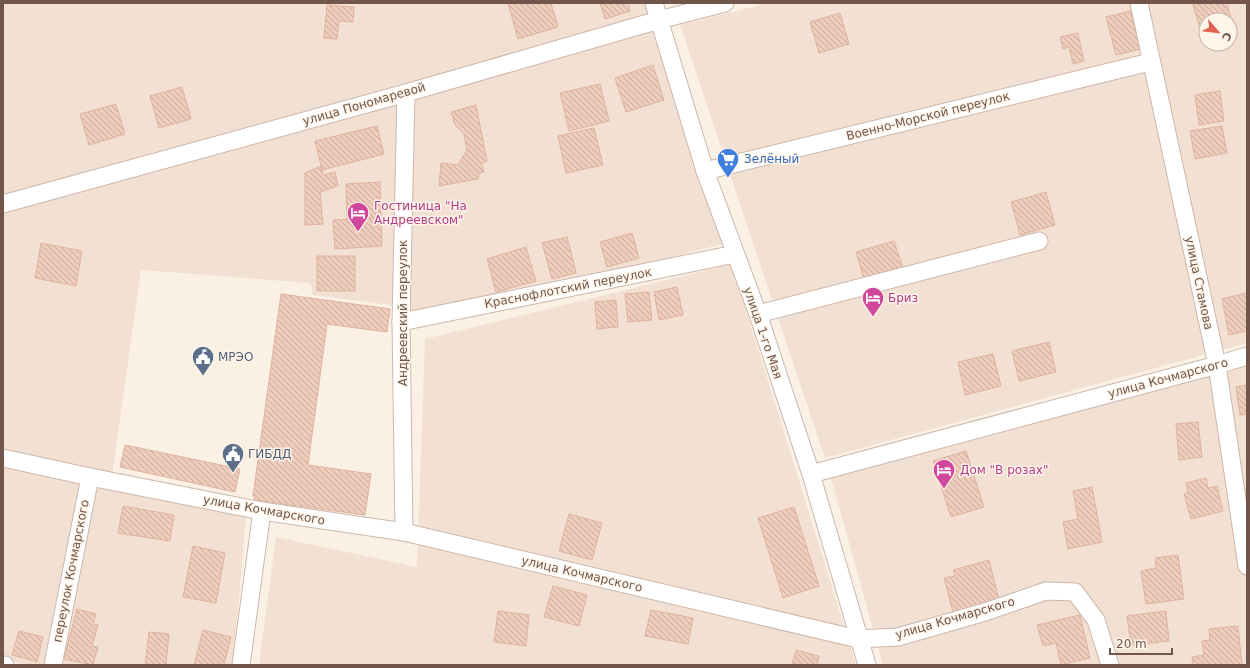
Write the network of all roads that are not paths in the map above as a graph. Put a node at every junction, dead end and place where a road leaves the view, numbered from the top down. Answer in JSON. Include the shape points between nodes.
{"nodes":[{"id":1,"x":654,"y":3,"type":"edge"},
{"id":2,"x":724,"y":3,"type":"edge"},
{"id":3,"x":1139,"y":3,"type":"edge"},
{"id":4,"x":658,"y":20,"type":"junction"},
{"id":5,"x":1150,"y":62,"type":"junction"},
{"id":6,"x":406,"y":93,"type":"junction"},
{"id":7,"x":705,"y":171,"type":"junction"},
{"id":8,"x":3,"y":204,"type":"edge"},
{"id":9,"x":1040,"y":241,"type":"dead end"},
{"id":10,"x":735,"y":254,"type":"junction"},
{"id":11,"x":758,"y":314,"type":"junction"},
{"id":12,"x":401,"y":322,"type":"junction"},
{"id":13,"x":1247,"y":356,"type":"edge"},
{"id":14,"x":1217,"y":366,"type":"junction"},
{"id":15,"x":3,"y":458,"type":"edge"},
{"id":16,"x":811,"y":474,"type":"junction"},
{"id":17,"x":90,"y":478,"type":"junction"},
{"id":18,"x":262,"y":511,"type":"junction"},
{"id":19,"x":404,"y":532,"type":"junction"},
{"id":20,"x":1247,"y":566,"type":"edge"},
{"id":21,"x":858,"y":639,"type":"junction"},
{"id":22,"x":53,"y":665,"type":"edge"},
{"id":23,"x":241,"y":665,"type":"edge"},
{"id":24,"x":868,"y":665,"type":"edge"},
{"id":25,"x":1110,"y":665,"type":"edge"}],
"edges":[{"from":1,"to":4,"type":"street","name":"улица 1-го Мая"},
{"from":2,"to":4,"type":"street","name":"улица Пономаревой"},
{"from":3,"to":5,"type":"street","name":"улица Стамова"},
{"from":4,"to":6,"type":"street","name":"улица Пономаревой"},
{"from":4,"to":7,"type":"street","name":"улица 1-го Мая"},
{"from":5,"to":7,"type":"street","name":"Военно-Морской переулок"},
{"from":5,"to":14,"type":"street","name":"улица Стамова"},
{"from":6,"to":8,"type":"street","name":"улица Пономаревой"},
{"from":6,"to":12,"type":"street","name":"Андреевский переулок"},
{"from":7,"to":10,"type":"street","name":"улица 1-го Мая"},
{"from":9,"to":11,"type":"street"},
{"from":10,"to":11,"type":"street","name":"улица 1-го Мая"},
{"from":10,"to":12,"type":"street","name":"Краснофлотский переулок"},
{"from":11,"to":16,"type":"street","name":"улица 1-го Мая"},
{"from":12,"to":19,"type":"street","name":"Андреевский переулок"},
{"from":13,"to":14,"type":"street","name":"улица Кочмарского"},
{"from":14,"to":16,"type":"street","name":"улица Кочмарского"},
{"from":14,"to":20,"type":"street","name":"улица Стамова"},
{"from":15,"to":17,"type":"street","name":"улица Кочмарского"},
{"from":16,"to":21,"type":"street","name":"улица 1-го Мая"},
{"from":17,"to":18,"type":"street","name":"улица Кочмарского"},
{"from":17,"to":22,"type":"street","name":"переулок Кочмарского"},
{"from":18,"to":19,"type":"street","name":"улица Кочмарского"},
{"from":18,"to":23,"type":"street"},
{"from":19,"to":21,"type":"street","name":"улица Кочмарского"},
{"from":21,"to":24,"type":"street","name":"улица 1-го Мая"},
{"from":21,"to":25,"type":"street","name":"улица Кочмарского","via":[[898,637],[985,612],[1046,590],[1075,592],[1096,620]]}]}
